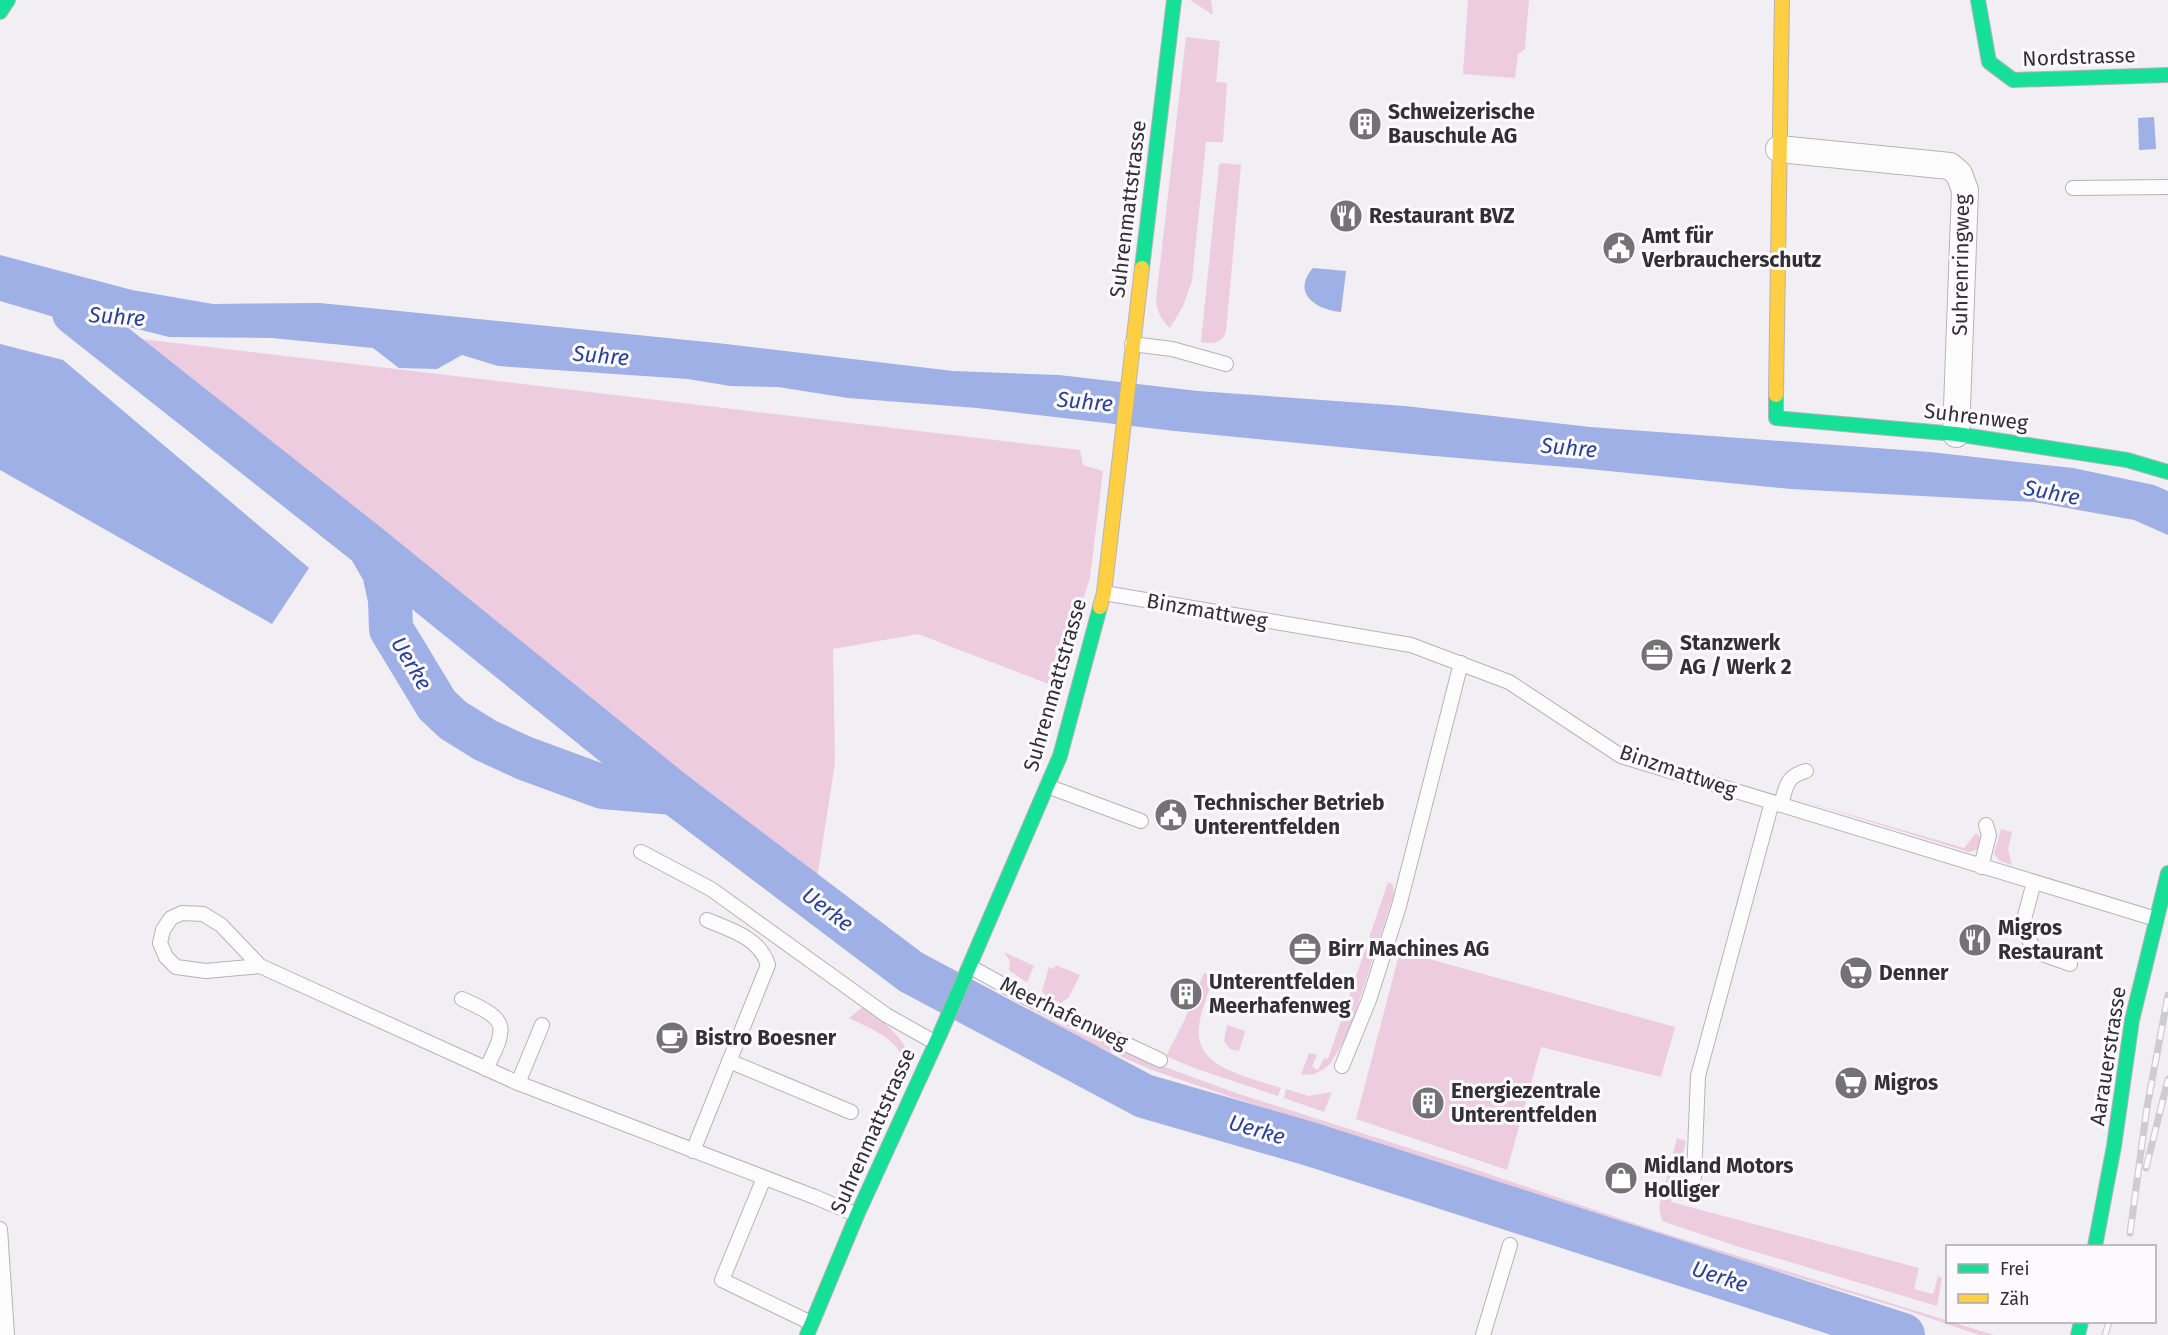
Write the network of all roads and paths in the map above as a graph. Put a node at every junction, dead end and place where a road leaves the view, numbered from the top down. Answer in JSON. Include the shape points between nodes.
{"nodes":[{"id":1,"x":8,"y":0,"type":"edge"},
{"id":2,"x":1174,"y":0,"type":"edge"},
{"id":3,"x":1782,"y":0,"type":"edge"},
{"id":4,"x":1977,"y":0,"type":"edge"},
{"id":5,"x":0,"y":12,"type":"edge"},
{"id":6,"x":2168,"y":75,"type":"edge"},
{"id":7,"x":1779,"y":149,"type":"junction"},
{"id":8,"x":2168,"y":187,"type":"edge"},
{"id":9,"x":2073,"y":188,"type":"dead end"},
{"id":10,"x":1132,"y":344,"type":"junction"},
{"id":11,"x":1226,"y":364,"type":"dead end"},
{"id":12,"x":1956,"y":434,"type":"junction"},
{"id":13,"x":2168,"y":472,"type":"edge"},
{"id":14,"x":1104,"y":593,"type":"junction"},
{"id":15,"x":1461,"y":663,"type":"junction"},
{"id":16,"x":1806,"y":771,"type":"dead end"},
{"id":17,"x":1047,"y":786,"type":"junction"},
{"id":18,"x":1776,"y":803,"type":"junction"},
{"id":19,"x":1141,"y":821,"type":"dead end"},
{"id":20,"x":1986,"y":825,"type":"dead end"},
{"id":21,"x":641,"y":852,"type":"dead end"},
{"id":22,"x":1981,"y":867,"type":"junction"},
{"id":23,"x":2168,"y":873,"type":"edge"},
{"id":24,"x":2034,"y":882,"type":"junction"},
{"id":25,"x":2156,"y":918,"type":"junction"},
{"id":26,"x":707,"y":920,"type":"dead end"},
{"id":27,"x":2070,"y":964,"type":"dead end"},
{"id":28,"x":260,"y":966,"type":"junction"},
{"id":29,"x":967,"y":971,"type":"junction"},
{"id":30,"x":462,"y":999,"type":"dead end"},
{"id":31,"x":542,"y":1025,"type":"dead end"},
{"id":32,"x":938,"y":1038,"type":"junction"},
{"id":33,"x":1160,"y":1060,"type":"dead end"},
{"id":34,"x":729,"y":1061,"type":"junction"},
{"id":35,"x":1342,"y":1066,"type":"dead end"},
{"id":36,"x":486,"y":1069,"type":"junction"},
{"id":37,"x":518,"y":1083,"type":"junction"},
{"id":38,"x":851,"y":1112,"type":"dead end"},
{"id":39,"x":693,"y":1151,"type":"junction"},
{"id":40,"x":1694,"y":1177,"type":"dead end"},
{"id":41,"x":764,"y":1178,"type":"junction"},
{"id":42,"x":857,"y":1215,"type":"junction"},
{"id":43,"x":0,"y":1229,"type":"edge"},
{"id":44,"x":1510,"y":1245,"type":"dead end"},
{"id":45,"x":2095,"y":1245,"type":"edge"},
{"id":46,"x":809,"y":1329,"type":"edge"},
{"id":47,"x":8,"y":1335,"type":"edge"},
{"id":48,"x":1483,"y":1335,"type":"edge"}],
"edges":[{"from":1,"to":5,"type":"street"},
{"from":2,"to":10,"type":"street","name":"Suhrenmattstrasse"},
{"from":3,"to":7,"type":"street"},
{"from":4,"to":6,"type":"street","name":"Nordstrasse","via":[[1989,62],[2013,80]]},
{"from":7,"to":12,"type":"street","name":"Suhrenringweg","via":[[1950,166],[1959,174],[1965,190]]},
{"from":7,"to":12,"type":"street","name":"Suhrenweg","via":[[1776,418]]},
{"from":8,"to":9,"type":"lane"},
{"from":10,"to":11,"type":"lane","via":[[1172,349]]},
{"from":10,"to":14,"type":"street","name":"Suhrenmattstrasse"},
{"from":12,"to":13,"type":"street","name":"Suhrenweg","via":[[2127,459]]},
{"from":14,"to":15,"type":"lane","name":"Binzmattweg","via":[[1411,645]]},
{"from":14,"to":17,"type":"street","name":"Suhrenmattstrasse","via":[[1060,756]]},
{"from":15,"to":18,"type":"lane","name":"Binzmattweg","via":[[1509,682],[1620,756]]},
{"from":15,"to":35,"type":"lane","via":[[1399,906]]},
{"from":16,"to":18,"type":"lane","via":[[1790,778]]},
{"from":17,"to":19,"type":"lane"},
{"from":17,"to":29,"type":"street","name":"Suhrenmattstrasse"},
{"from":18,"to":22,"type":"lane","name":"Binzmattweg"},
{"from":18,"to":40,"type":"lane","via":[[1698,1076]]},
{"from":20,"to":22,"type":"lane","via":[[1989,835]]},
{"from":21,"to":32,"type":"lane","via":[[711,889],[886,1015]]},
{"from":22,"to":24,"type":"lane","name":"Binzmattweg"},
{"from":23,"to":25,"type":"street","name":"Aarauerstrasse"},
{"from":24,"to":25,"type":"lane","name":"Binzmattweg"},
{"from":24,"to":27,"type":"lane","via":[[2024,923],[2028,938],[2036,952]]},
{"from":25,"to":45,"type":"street","name":"Aarauerstrasse","via":[[2132,1020]]},
{"from":26,"to":34,"type":"lane","via":[[747,937],[765,955],[768,965]]},
{"from":28,"to":28,"type":"lane","via":[[221,925],[203,914],[182,913],[171,918],[163,930],[160,942],[165,957],[176,967],[206,971]]},
{"from":28,"to":36,"type":"lane"},
{"from":29,"to":32,"type":"street","name":"Suhrenmattstrasse"},
{"from":29,"to":33,"type":"lane","name":"Meerhafenweg"},
{"from":30,"to":36,"type":"lane","via":[[499,1022],[500,1041]]},
{"from":31,"to":37,"type":"lane"},
{"from":32,"to":42,"type":"street","name":"Suhrenmattstrasse"},
{"from":34,"to":38,"type":"lane"},
{"from":34,"to":39,"type":"lane"},
{"from":36,"to":37,"type":"lane"},
{"from":37,"to":39,"type":"lane"},
{"from":39,"to":41,"type":"lane"},
{"from":41,"to":42,"type":"lane"},
{"from":41,"to":46,"type":"lane","via":[[722,1280]]},
{"from":42,"to":46,"type":"street","name":"Suhrenmattstrasse"},
{"from":43,"to":47,"type":"lane"},
{"from":44,"to":48,"type":"lane"}]}
